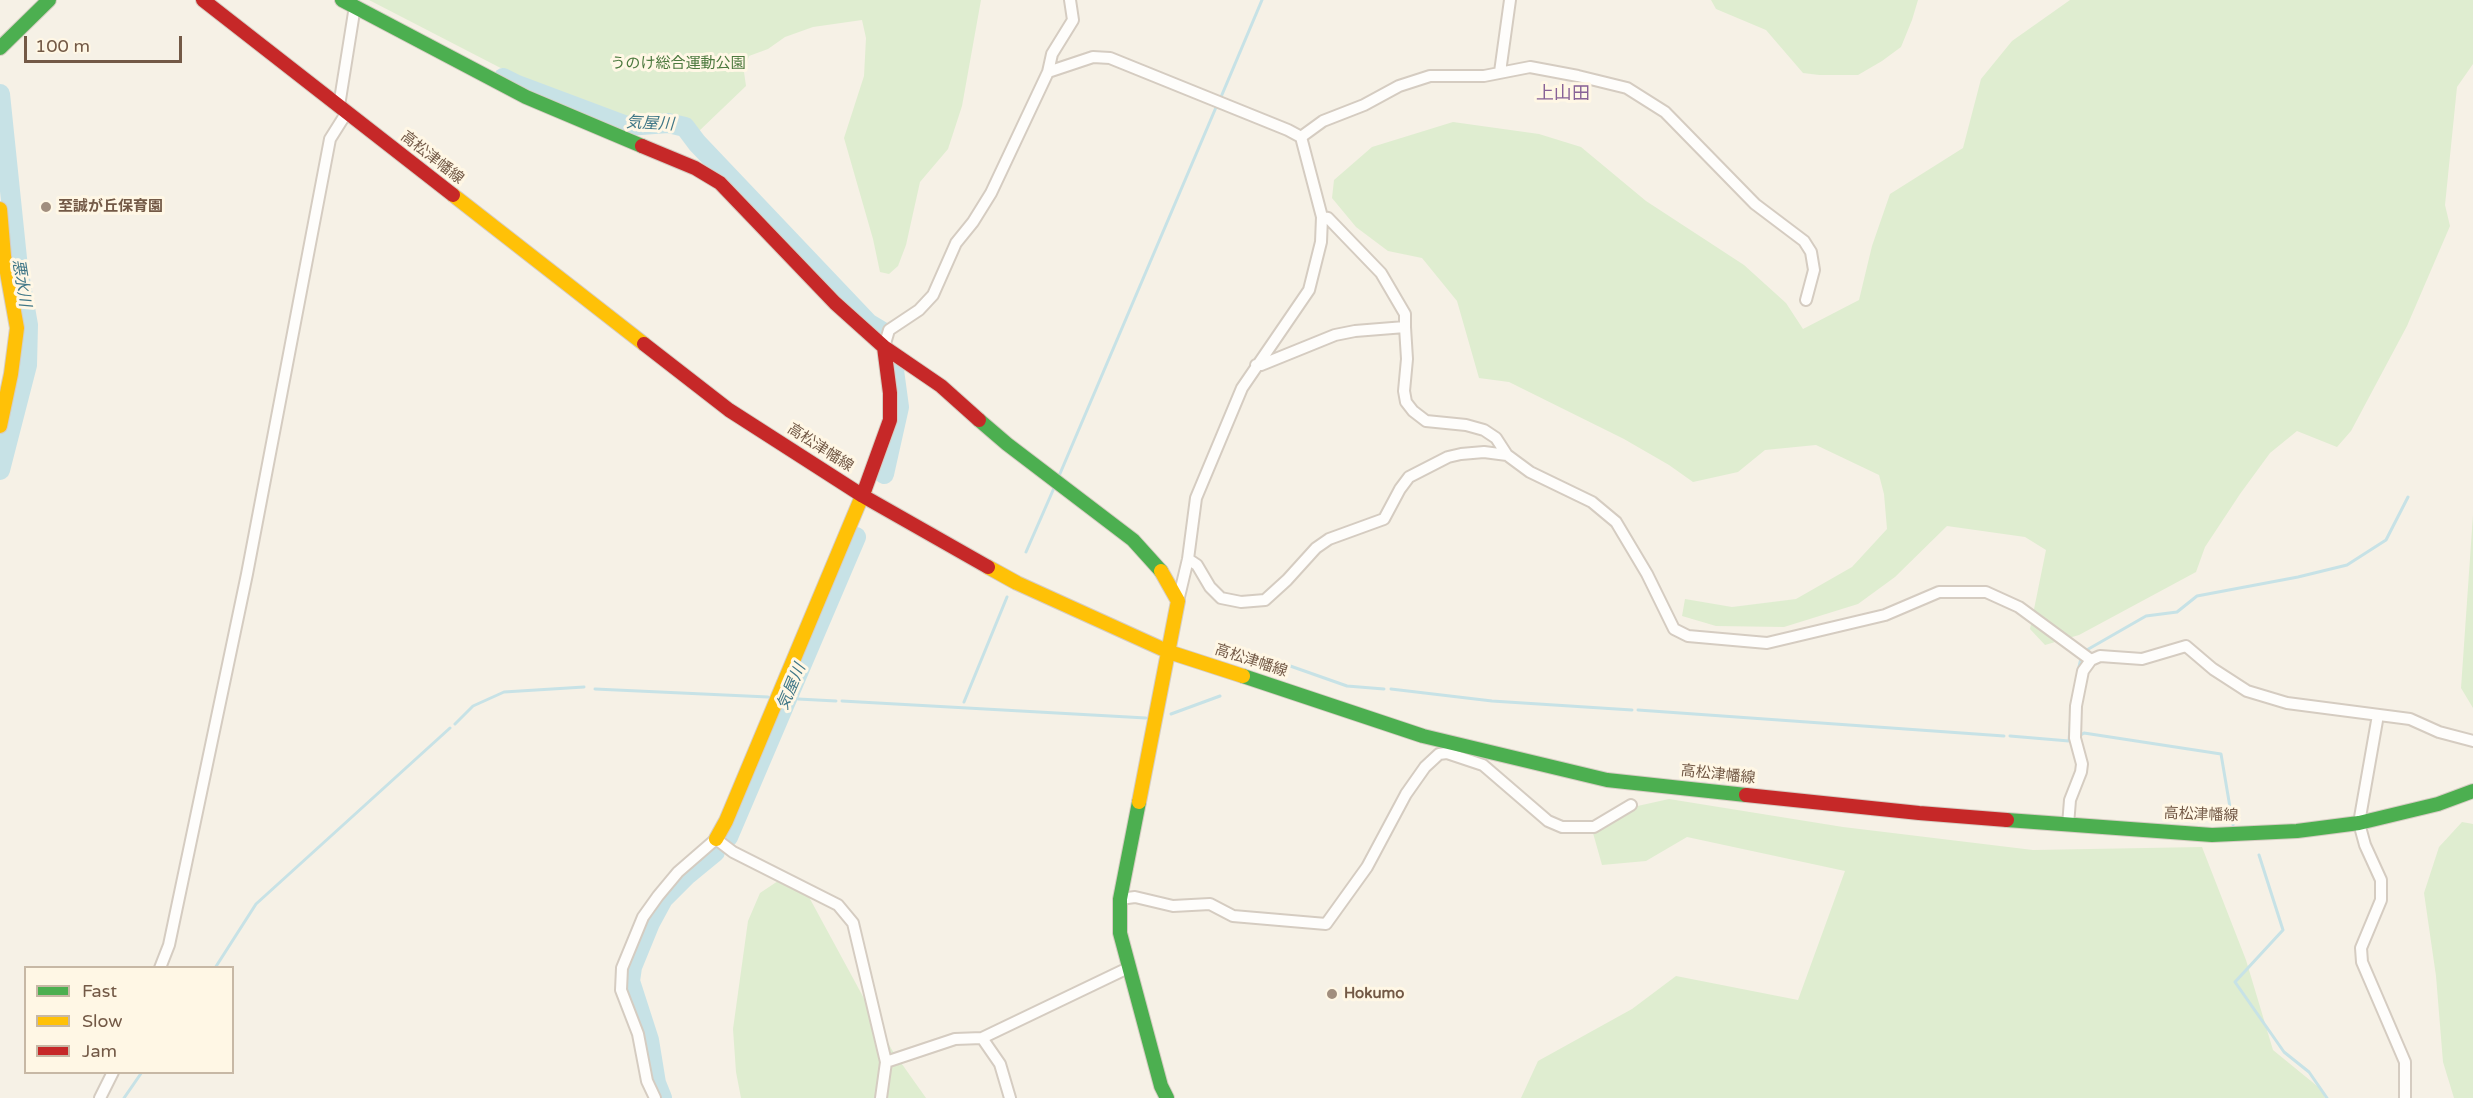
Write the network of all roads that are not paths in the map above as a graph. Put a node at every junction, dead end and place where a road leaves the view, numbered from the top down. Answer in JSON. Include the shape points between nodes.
{"nodes":[{"id":1,"x":49,"y":0,"type":"edge"},
{"id":2,"x":203,"y":0,"type":"edge"},
{"id":3,"x":1070,"y":0,"type":"edge"},
{"id":4,"x":1510,"y":0,"type":"edge"},
{"id":5,"x":348,"y":3,"type":"edge"},
{"id":6,"x":0,"y":48,"type":"edge"},
{"id":7,"x":1048,"y":72,"type":"junction"},
{"id":8,"x":1500,"y":72,"type":"junction"},
{"id":9,"x":343,"y":109,"type":"junction"},
{"id":10,"x":1301,"y":137,"type":"junction"},
{"id":11,"x":0,"y":209,"type":"edge"},
{"id":12,"x":1322,"y":217,"type":"junction"},
{"id":13,"x":1806,"y":300,"type":"dead end"},
{"id":14,"x":1405,"y":327,"type":"junction"},
{"id":15,"x":884,"y":347,"type":"junction"},
{"id":16,"x":1256,"y":364,"type":"junction"},
{"id":17,"x":0,"y":426,"type":"edge"},
{"id":18,"x":1507,"y":454,"type":"junction"},
{"id":19,"x":863,"y":496,"type":"junction"},
{"id":20,"x":1188,"y":559,"type":"junction"},
{"id":21,"x":1178,"y":601,"type":"junction"},
{"id":22,"x":1169,"y":652,"type":"junction"},
{"id":23,"x":2091,"y":660,"type":"junction"},
{"id":24,"x":2378,"y":715,"type":"junction"},
{"id":25,"x":2473,"y":741,"type":"edge"},
{"id":26,"x":1504,"y":756,"type":"junction"},
{"id":27,"x":1498,"y":777,"type":"junction"},
{"id":28,"x":2473,"y":791,"type":"edge"},
{"id":29,"x":1631,"y":805,"type":"dead end"},
{"id":30,"x":2359,"y":823,"type":"junction"},
{"id":31,"x":2068,"y":825,"type":"junction"},
{"id":32,"x":716,"y":839,"type":"junction"},
{"id":33,"x":1120,"y":900,"type":"junction"},
{"id":34,"x":161,"y":966,"type":"edge"},
{"id":35,"x":1128,"y":968,"type":"junction"},
{"id":36,"x":982,"y":1038,"type":"junction"},
{"id":37,"x":886,"y":1062,"type":"junction"},
{"id":38,"x":112,"y":1074,"type":"edge"},
{"id":39,"x":100,"y":1098,"type":"edge"},
{"id":40,"x":655,"y":1098,"type":"edge"},
{"id":41,"x":880,"y":1098,"type":"edge"},
{"id":42,"x":1010,"y":1098,"type":"edge"},
{"id":43,"x":1167,"y":1098,"type":"edge"},
{"id":44,"x":2405,"y":1098,"type":"edge"}],
"edges":[{"from":1,"to":6,"type":"main road"},
{"from":2,"to":9,"type":"main road","name":"高松津幡線"},
{"from":3,"to":7,"type":"street","via":[[1073,20],[1052,54]]},
{"from":4,"to":8,"type":"street"},
{"from":5,"to":9,"type":"street"},
{"from":5,"to":15,"type":"main road","via":[[526,97],[695,168],[720,183]]},
{"from":7,"to":10,"type":"street","via":[[1093,57],[1110,58]]},
{"from":7,"to":15,"type":"street","via":[[991,193],[956,243],[933,295],[919,310],[889,330]]},
{"from":8,"to":10,"type":"street","via":[[1484,76],[1430,76],[1399,86],[1323,121]]},
{"from":8,"to":13,"type":"street","via":[[1530,67],[1578,76],[1627,88],[1665,112],[1755,204],[1804,242],[1811,252],[1814,270]]},
{"from":9,"to":19,"type":"main road","name":"高松津幡線","via":[[729,410]]},
{"from":9,"to":34,"type":"street","via":[[330,139],[247,574],[169,945]]},
{"from":10,"to":12,"type":"street"},
{"from":11,"to":17,"type":"main road","via":[[17,328]]},
{"from":12,"to":14,"type":"street","via":[[1328,218],[1381,273],[1405,314]]},
{"from":12,"to":16,"type":"street","via":[[1321,242],[1309,290]]},
{"from":14,"to":16,"type":"street","via":[[1335,335],[1268,363]]},
{"from":14,"to":18,"type":"street","via":[[1404,391],[1413,411],[1426,421],[1484,430],[1496,438]]},
{"from":15,"to":19,"type":"main road","via":[[890,420]]},
{"from":15,"to":21,"type":"main road","via":[[941,386],[1007,444],[1133,540],[1166,576]]},
{"from":16,"to":20,"type":"street","via":[[1196,498]]},
{"from":18,"to":20,"type":"street","via":[[1484,452],[1448,457],[1409,477],[1384,519],[1322,543],[1265,600],[1241,602],[1221,598]]},
{"from":18,"to":23,"type":"street","via":[[1530,472],[1592,502],[1616,522],[1674,629],[1688,636],[1767,643],[1885,615],[1939,592],[1986,592],[2019,607]]},
{"from":19,"to":22,"type":"main road","name":"高松津幡線","via":[[1017,583]]},
{"from":19,"to":32,"type":"main road"},
{"from":20,"to":21,"type":"street"},
{"from":21,"to":22,"type":"main road"},
{"from":22,"to":26,"type":"main road","name":"高松津幡線","via":[[1423,736]]},
{"from":22,"to":33,"type":"main road"},
{"from":23,"to":24,"type":"street","via":[[2100,656],[2142,659],[2186,646],[2247,691],[2287,703]]},
{"from":23,"to":31,"type":"street","via":[[2083,671],[2076,706],[2075,738],[2082,764],[2070,800]]},
{"from":24,"to":25,"type":"street","via":[[2410,719]]},
{"from":24,"to":30,"type":"street"},
{"from":26,"to":27,"type":"street"},
{"from":26,"to":31,"type":"main road","name":"高松津幡線","via":[[1607,780]]},
{"from":27,"to":29,"type":"street","via":[[1548,821],[1562,827],[1594,827]]},
{"from":27,"to":33,"type":"street","via":[[1484,765],[1454,754],[1439,754],[1406,794],[1367,867],[1326,924],[1233,915],[1210,904],[1173,906],[1136,897]]},
{"from":28,"to":30,"type":"main road","name":"高松津幡線","via":[[2438,804]]},
{"from":30,"to":31,"type":"main road","name":"高松津幡線","via":[[2212,835]]},
{"from":30,"to":44,"type":"street","via":[[2382,880],[2380,900],[2361,948],[2362,962],[2405,1062]]},
{"from":32,"to":37,"type":"street","via":[[733,852],[838,905],[853,923]]},
{"from":32,"to":40,"type":"street","via":[[678,872],[658,896],[643,917],[622,968],[621,990],[638,1034],[647,1081]]},
{"from":33,"to":35,"type":"main road","via":[[1120,933]]},
{"from":35,"to":36,"type":"street"},
{"from":35,"to":43,"type":"main road"},
{"from":36,"to":37,"type":"street","via":[[955,1039]]},
{"from":36,"to":42,"type":"street","via":[[1000,1064]]},
{"from":37,"to":41,"type":"street"},
{"from":38,"to":39,"type":"street"}]}
